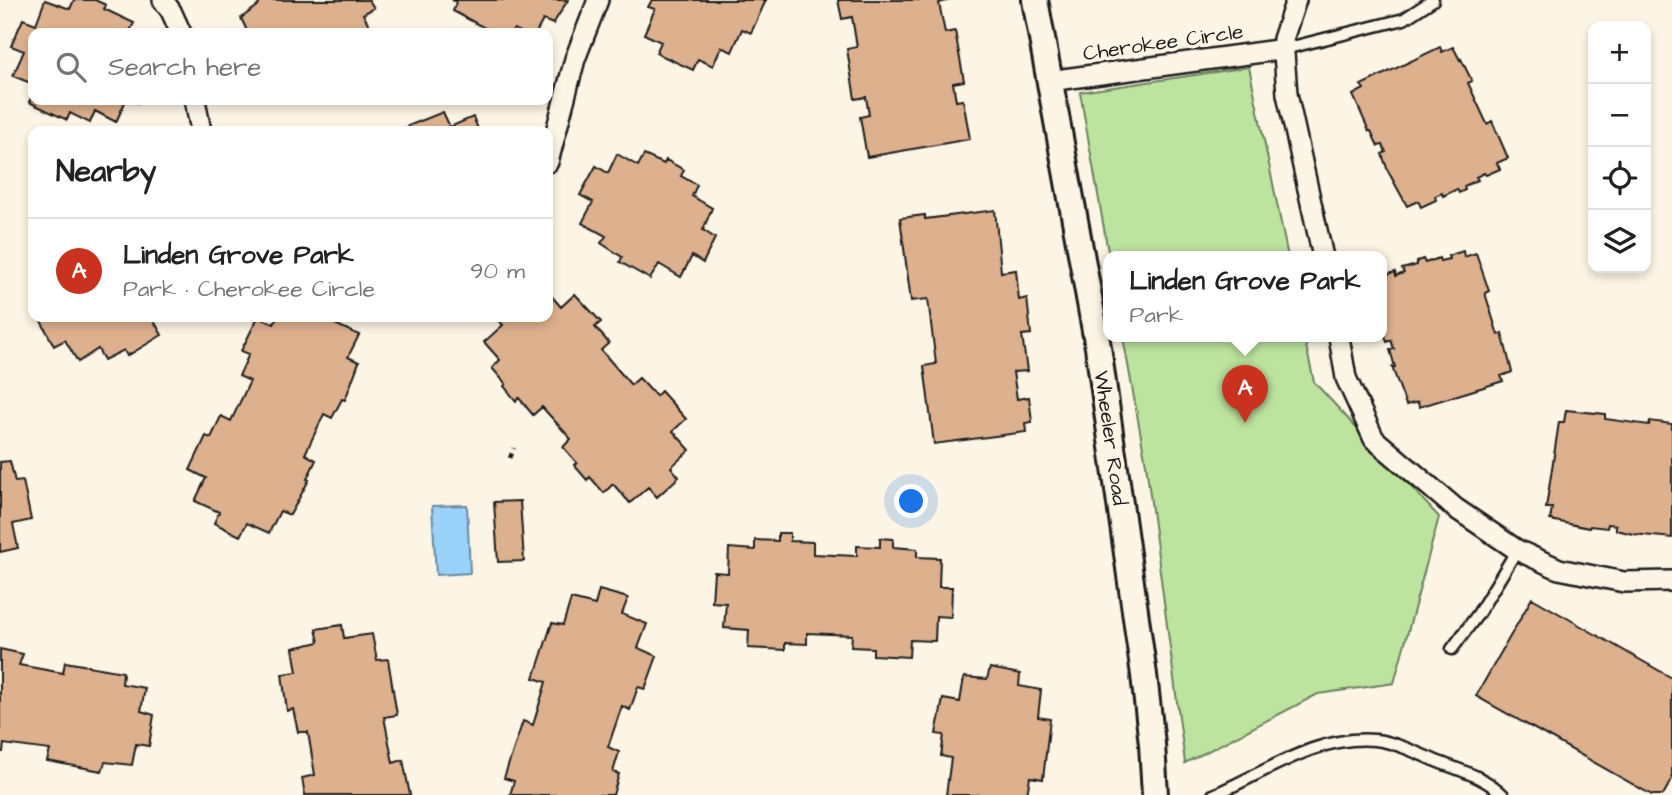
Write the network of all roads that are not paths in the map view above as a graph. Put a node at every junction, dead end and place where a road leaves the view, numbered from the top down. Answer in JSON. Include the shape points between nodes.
{"nodes":[{"id":1,"x":163,"y":0,"type":"edge"},
{"id":2,"x":598,"y":0,"type":"edge"},
{"id":3,"x":1035,"y":0,"type":"edge"},
{"id":4,"x":1296,"y":0,"type":"edge"},
{"id":5,"x":1433,"y":0,"type":"edge"},
{"id":6,"x":179,"y":28,"type":"edge"},
{"id":7,"x":1284,"y":49,"type":"junction"},
{"id":8,"x":1049,"y":81,"type":"junction"},
{"id":9,"x":196,"y":105,"type":"edge"},
{"id":10,"x":200,"y":126,"type":"edge"},
{"id":11,"x":553,"y":142,"type":"edge"},
{"id":12,"x":1322,"y":251,"type":"edge"},
{"id":13,"x":1340,"y":342,"type":"edge"},
{"id":14,"x":1517,"y":550,"type":"junction"},
{"id":15,"x":1672,"y":581,"type":"edge"},
{"id":16,"x":1452,"y":649,"type":"dead end"},
{"id":17,"x":1155,"y":795,"type":"edge"},
{"id":18,"x":1213,"y":795,"type":"edge"},
{"id":19,"x":1503,"y":795,"type":"edge"}],
"edges":[{"from":1,"to":6,"type":"street"},
{"from":2,"to":11,"type":"street","via":[[567,85]]},
{"from":3,"to":8,"type":"street","name":"Wheeler Road"},
{"from":4,"to":7,"type":"street"},
{"from":5,"to":7,"type":"lane","via":[[1404,19]]},
{"from":7,"to":8,"type":"street","name":"Cherokee Circle"},
{"from":7,"to":12,"type":"street","via":[[1287,94]]},
{"from":8,"to":17,"type":"street","name":"Wheeler Road","via":[[1098,347],[1144,675]]},
{"from":9,"to":10,"type":"street"},
{"from":13,"to":14,"type":"street","via":[[1346,378],[1374,439],[1455,508]]},
{"from":14,"to":15,"type":"street","via":[[1559,569],[1624,582]]},
{"from":14,"to":16,"type":"lane"},
{"from":18,"to":19,"type":"lane","via":[[1341,740],[1376,740],[1470,774]]}]}
